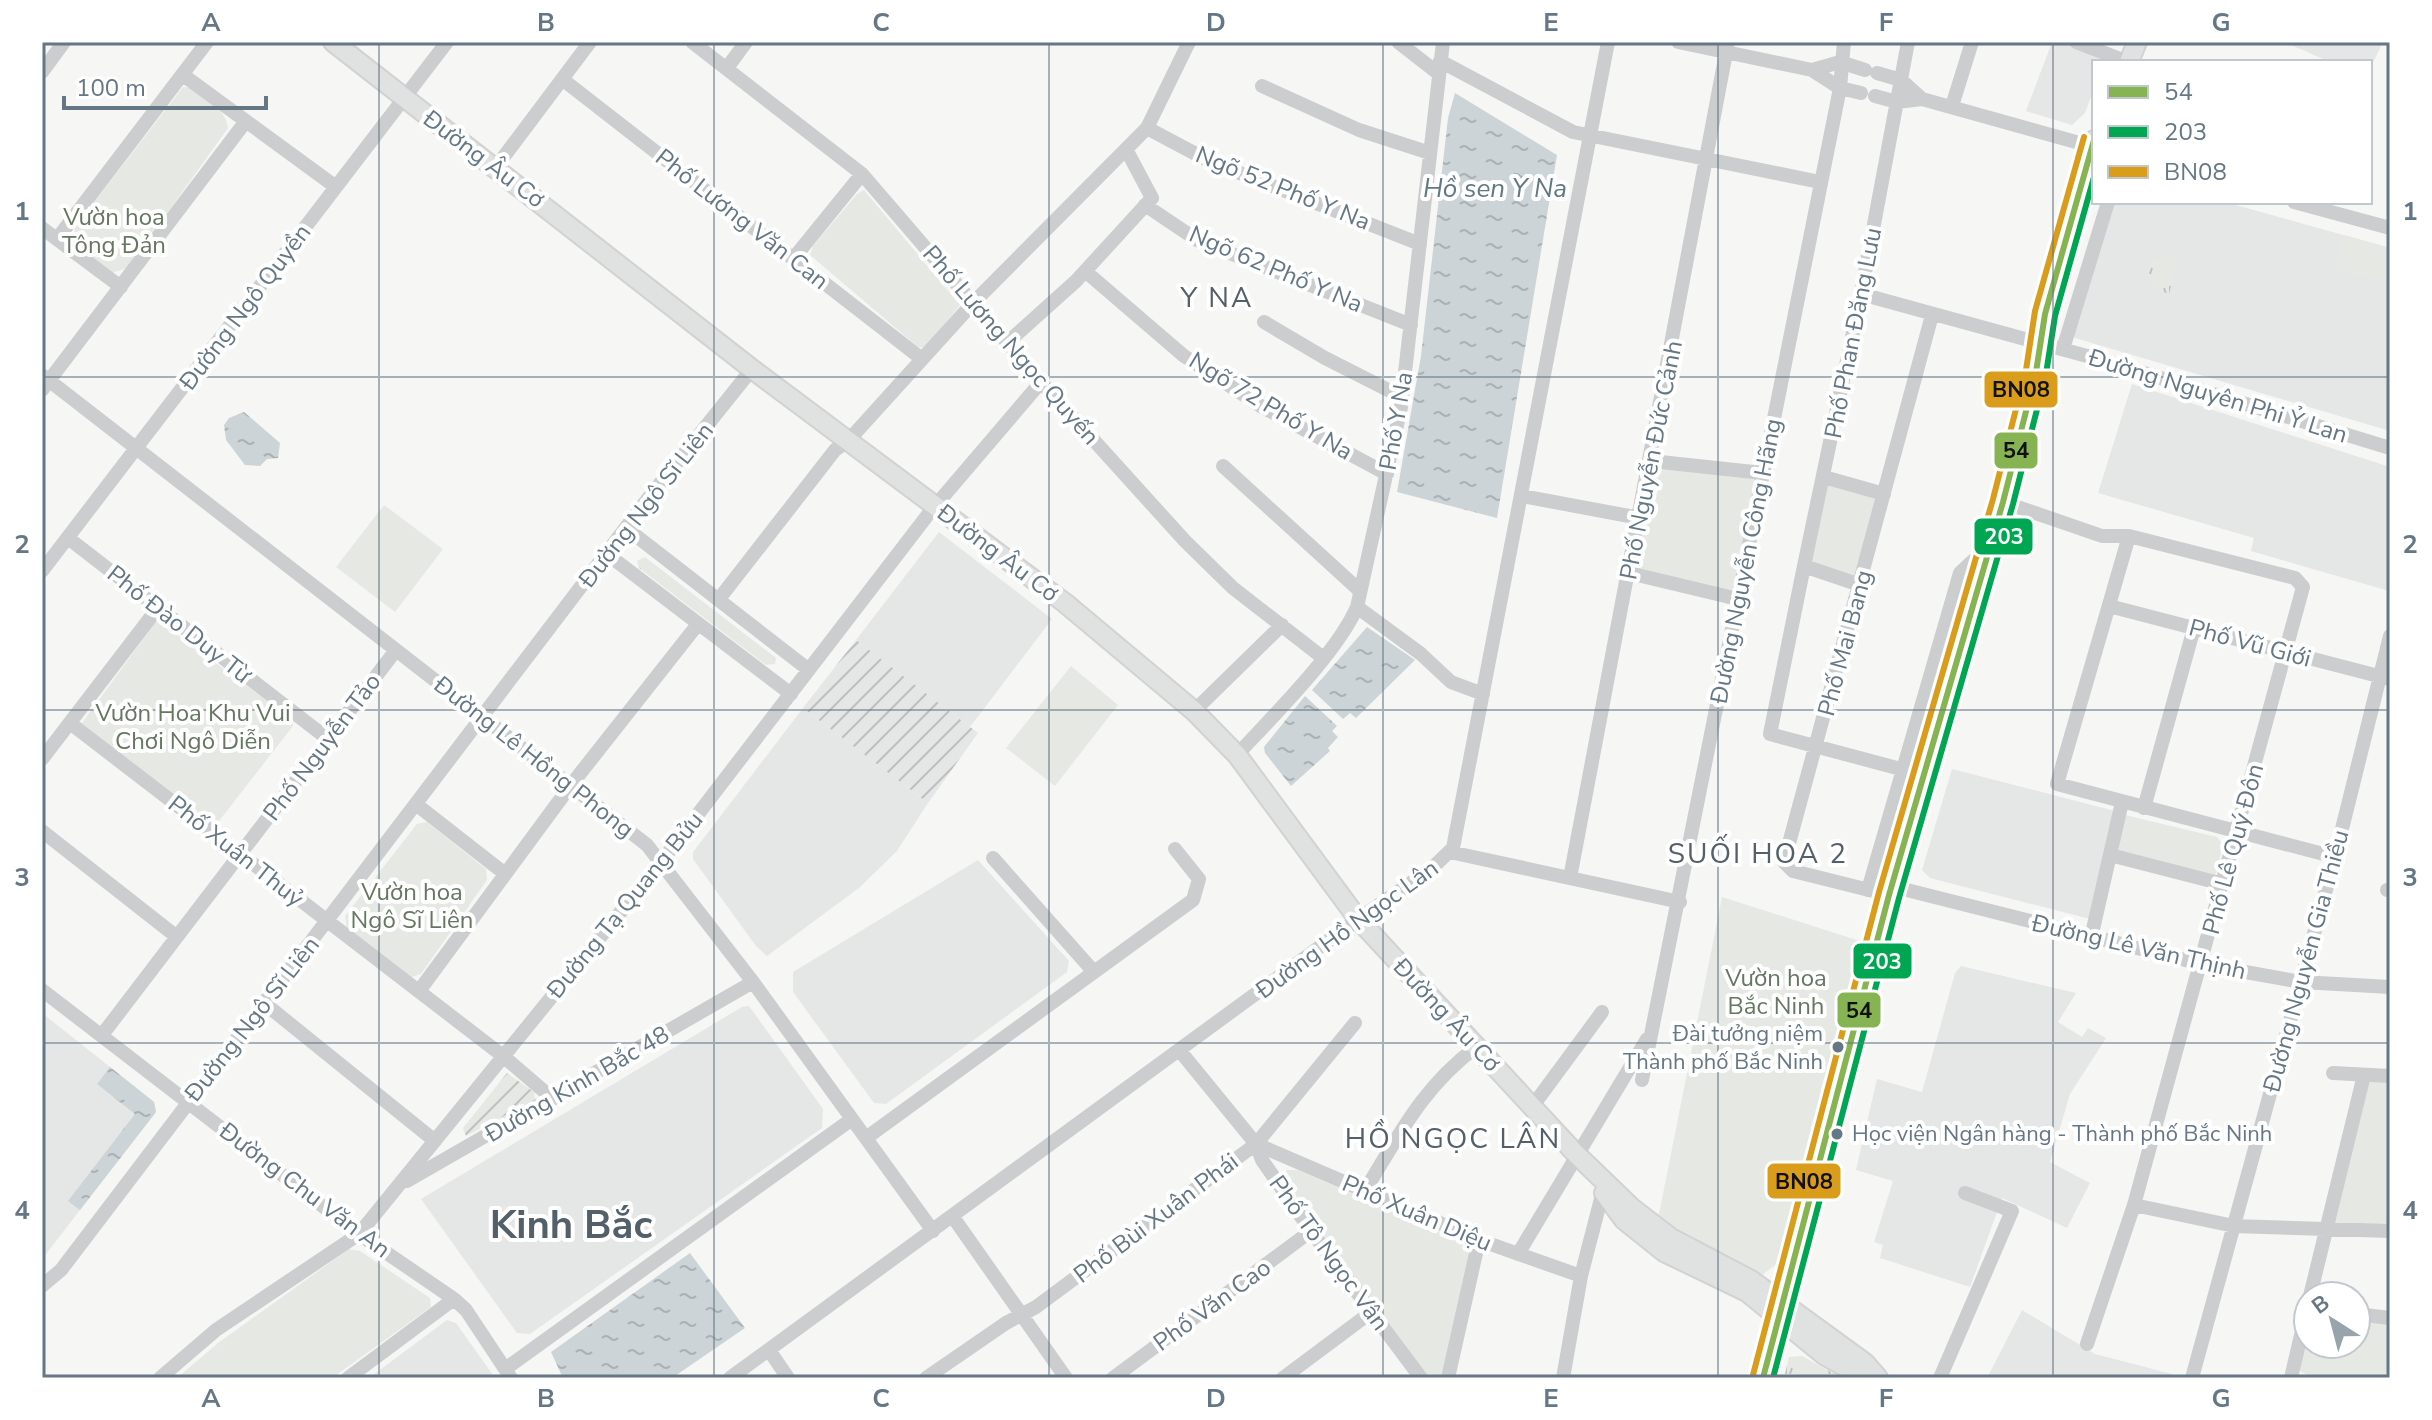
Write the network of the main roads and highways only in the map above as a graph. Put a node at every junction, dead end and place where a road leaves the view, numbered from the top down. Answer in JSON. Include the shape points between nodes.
{"nodes":[{"id":1,"x":333,"y":42,"type":"edge"},
{"id":2,"x":2092,"y":148,"type":"edge"},
{"id":3,"x":1577,"y":1155,"type":"junction"},
{"id":4,"x":1782,"y":1310,"type":"junction"},
{"id":5,"x":1763,"y":1378,"type":"edge"},
{"id":6,"x":1866,"y":1378,"type":"edge"},
{"id":7,"x":1878,"y":1378,"type":"edge"}],
"edges":[{"from":1,"to":3,"type":"main road","name":"Đường Âu Cơ","via":[[752,369],[1078,614],[1194,711],[1237,755],[1358,919]]},
{"from":2,"to":4,"type":"main road","via":[[2003,502],[1890,890]]},
{"from":3,"to":4,"type":"main road","name":"Đường Âu Cơ","via":[[1671,1238],[1751,1280]]},
{"from":3,"to":4,"type":"main road","name":"Đường Âu Cơ","via":[[1624,1220],[1664,1252]]},
{"from":4,"to":5,"type":"main road"},
{"from":4,"to":6,"type":"main road","via":[[1824,1355]]},
{"from":4,"to":7,"type":"main road","via":[[1865,1363]]}]}
